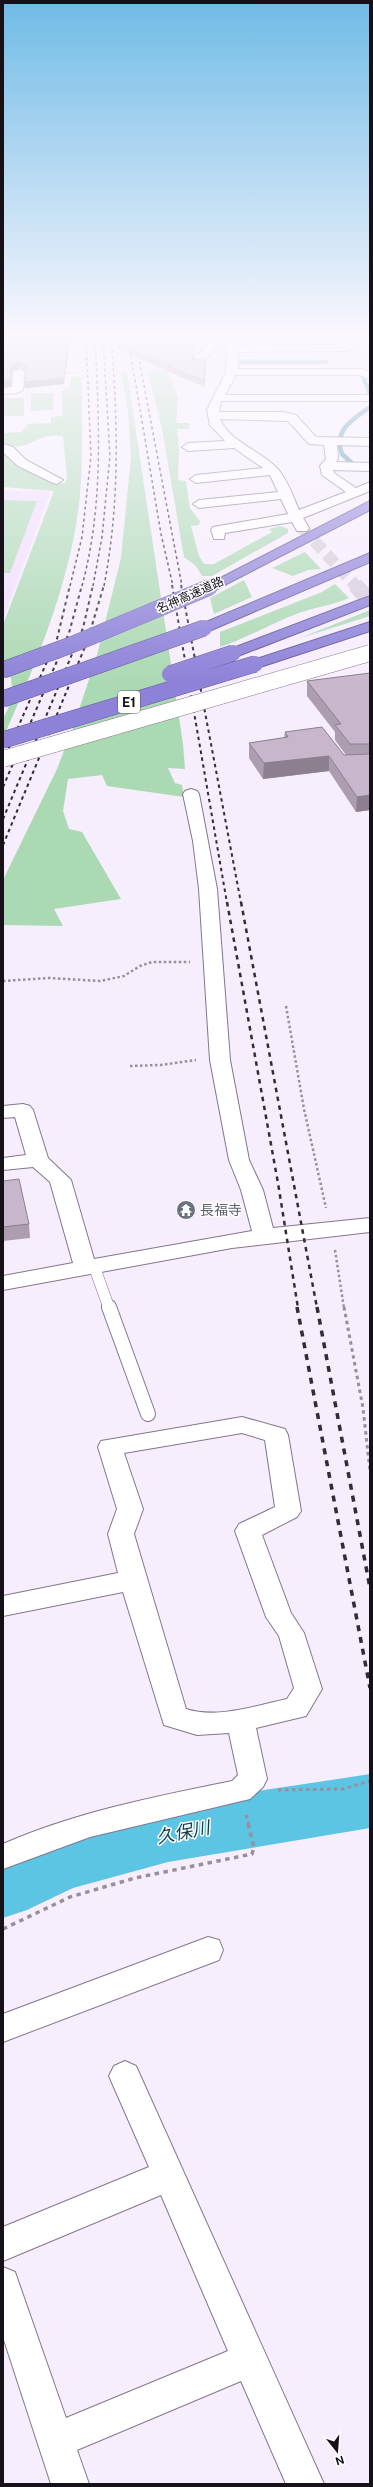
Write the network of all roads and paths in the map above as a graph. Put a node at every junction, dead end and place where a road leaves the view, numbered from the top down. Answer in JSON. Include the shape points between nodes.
{"nodes":[{"id":1,"x":13,"y":454,"type":"edge"},
{"id":2,"x":250,"y":454,"type":"edge"},
{"id":3,"x":332,"y":454,"type":"edge"},
{"id":4,"x":326,"y":466,"type":"junction"},
{"id":5,"x":370,"y":467,"type":"edge"},
{"id":6,"x":273,"y":471,"type":"junction"},
{"id":7,"x":196,"y":479,"type":"dead end"},
{"id":8,"x":57,"y":480,"type":"dead end"},
{"id":9,"x":370,"y":486,"type":"edge"},
{"id":10,"x":354,"y":492,"type":"junction"},
{"id":11,"x":284,"y":495,"type":"junction"},
{"id":12,"x":199,"y":504,"type":"dead end"},
{"id":13,"x":370,"y":506,"type":"edge"},
{"id":14,"x":294,"y":516,"type":"junction"},
{"id":15,"x":302,"y":528,"type":"tunnel mouth"},
{"id":16,"x":219,"y":536,"type":"dead end"},
{"id":17,"x":370,"y":557,"type":"edge"},
{"id":18,"x":370,"y":600,"type":"edge"},
{"id":19,"x":370,"y":626,"type":"edge"},
{"id":20,"x":370,"y":653,"type":"edge"},
{"id":21,"x":3,"y":670,"type":"edge"},
{"id":22,"x":3,"y":699,"type":"edge"},
{"id":23,"x":3,"y":726,"type":"edge"},
{"id":24,"x":3,"y":740,"type":"edge"},
{"id":25,"x":3,"y":759,"type":"edge"},
{"id":26,"x":191,"y":794,"type":"dead end"},
{"id":27,"x":211,"y":962,"type":"junction"},
{"id":28,"x":3,"y":981,"type":"edge"},
{"id":29,"x":286,"y":1006,"type":"dead end"},
{"id":30,"x":220,"y":1060,"type":"junction"},
{"id":31,"x":130,"y":1066,"type":"dead end"},
{"id":32,"x":3,"y":1112,"type":"edge"},
{"id":33,"x":38,"y":1160,"type":"junction"},
{"id":34,"x":3,"y":1164,"type":"edge"},
{"id":35,"x":370,"y":1226,"type":"edge"},
{"id":36,"x":327,"y":1228,"type":"junction"},
{"id":37,"x":268,"y":1235,"type":"junction"},
{"id":38,"x":90,"y":1266,"type":"junction"},
{"id":39,"x":3,"y":1283,"type":"edge"},
{"id":40,"x":148,"y":1414,"type":"dead end"},
{"id":41,"x":370,"y":1471,"type":"edge"},
{"id":42,"x":133,"y":1580,"type":"junction"},
{"id":43,"x":3,"y":1606,"type":"edge"},
{"id":44,"x":240,"y":1721,"type":"junction"},
{"id":45,"x":370,"y":1781,"type":"edge"},
{"id":46,"x":247,"y":1785,"type":"junction"},
{"id":47,"x":3,"y":1856,"type":"edge"},
{"id":48,"x":3,"y":1929,"type":"edge"},
{"id":49,"x":208,"y":1950,"type":"dead end"},
{"id":50,"x":3,"y":2028,"type":"edge"},
{"id":51,"x":125,"y":2076,"type":"dead end"},
{"id":52,"x":169,"y":2176,"type":"junction"},
{"id":53,"x":3,"y":2244,"type":"edge"},
{"id":54,"x":3,"y":2284,"type":"edge"},
{"id":55,"x":249,"y":2360,"type":"junction"},
{"id":56,"x":55,"y":2441,"type":"junction"},
{"id":57,"x":70,"y":2484,"type":"edge"},
{"id":58,"x":305,"y":2484,"type":"edge"}],
"edges":[{"from":1,"to":8,"type":"street","via":[[22,463]]},
{"from":2,"to":6,"type":"street"},
{"from":3,"to":4,"type":"street","via":[[332,458]]},
{"from":4,"to":5,"type":"street"},
{"from":4,"to":10,"type":"street","via":[[328,475]]},
{"from":6,"to":7,"type":"street"},
{"from":6,"to":11,"type":"street"},
{"from":9,"to":10,"type":"street"},
{"from":10,"to":14,"type":"street","via":[[327,505]]},
{"from":11,"to":12,"type":"street"},
{"from":11,"to":14,"type":"street"},
{"from":13,"to":21,"type":"highway","name":"名神高速道路","bridge":true,"via":[[210,587]]},
{"from":14,"to":15,"type":"street"},
{"from":14,"to":16,"type":"street","via":[[281,521],[218,530]]},
{"from":17,"to":22,"type":"highway","bridge":true,"via":[[204,628]]},
{"from":18,"to":23,"type":"highway","number":"E1","bridge":true,"via":[[233,653]]},
{"from":19,"to":24,"type":"highway","number":"E1","bridge":true,"via":[[255,664]]},
{"from":20,"to":25,"type":"street","bridge":true},
{"from":26,"to":27,"type":"street","via":[[201,834],[208,884],[212,927]]},
{"from":27,"to":28,"type":"path","via":[[152,962],[124,976],[106,980],[49,978]]},
{"from":27,"to":30,"type":"street"},
{"from":29,"to":36,"type":"path"},
{"from":30,"to":31,"type":"path","via":[[206,1058],[161,1065]]},
{"from":30,"to":37,"type":"street","via":[[240,1160]]},
{"from":32,"to":33,"type":"street","via":[[23,1110]]},
{"from":33,"to":34,"type":"street"},
{"from":33,"to":38,"type":"street","via":[[60,1180]]},
{"from":35,"to":36,"type":"street"},
{"from":36,"to":37,"type":"street"},
{"from":36,"to":41,"type":"path","via":[[363,1408]]},
{"from":37,"to":38,"type":"street"},
{"from":38,"to":39,"type":"street"},
{"from":38,"to":40,"type":"lane"},
{"from":42,"to":43,"type":"street"},
{"from":42,"to":44,"type":"street","via":[[174,1717],[196,1724]]},
{"from":42,"to":44,"type":"street","via":[[121,1534],[130,1510],[110,1448],[242,1425],[276,1435],[288,1511],[248,1531],[279,1618],[290,1633],[308,1689],[296,1708]]},
{"from":44,"to":46,"type":"street"},
{"from":45,"to":46,"type":"path","via":[[343,1789],[278,1790]]},
{"from":46,"to":47,"type":"street","via":[[116,1817],[30,1844]]},
{"from":46,"to":48,"type":"path","via":[[254,1847],[252,1854],[135,1878],[70,1897]]},
{"from":49,"to":50,"type":"street"},
{"from":51,"to":52,"type":"street"},
{"from":52,"to":53,"type":"street"},
{"from":52,"to":55,"type":"street"},
{"from":54,"to":56,"type":"street"},
{"from":55,"to":56,"type":"street"},
{"from":55,"to":58,"type":"street"},
{"from":56,"to":57,"type":"street"}]}
